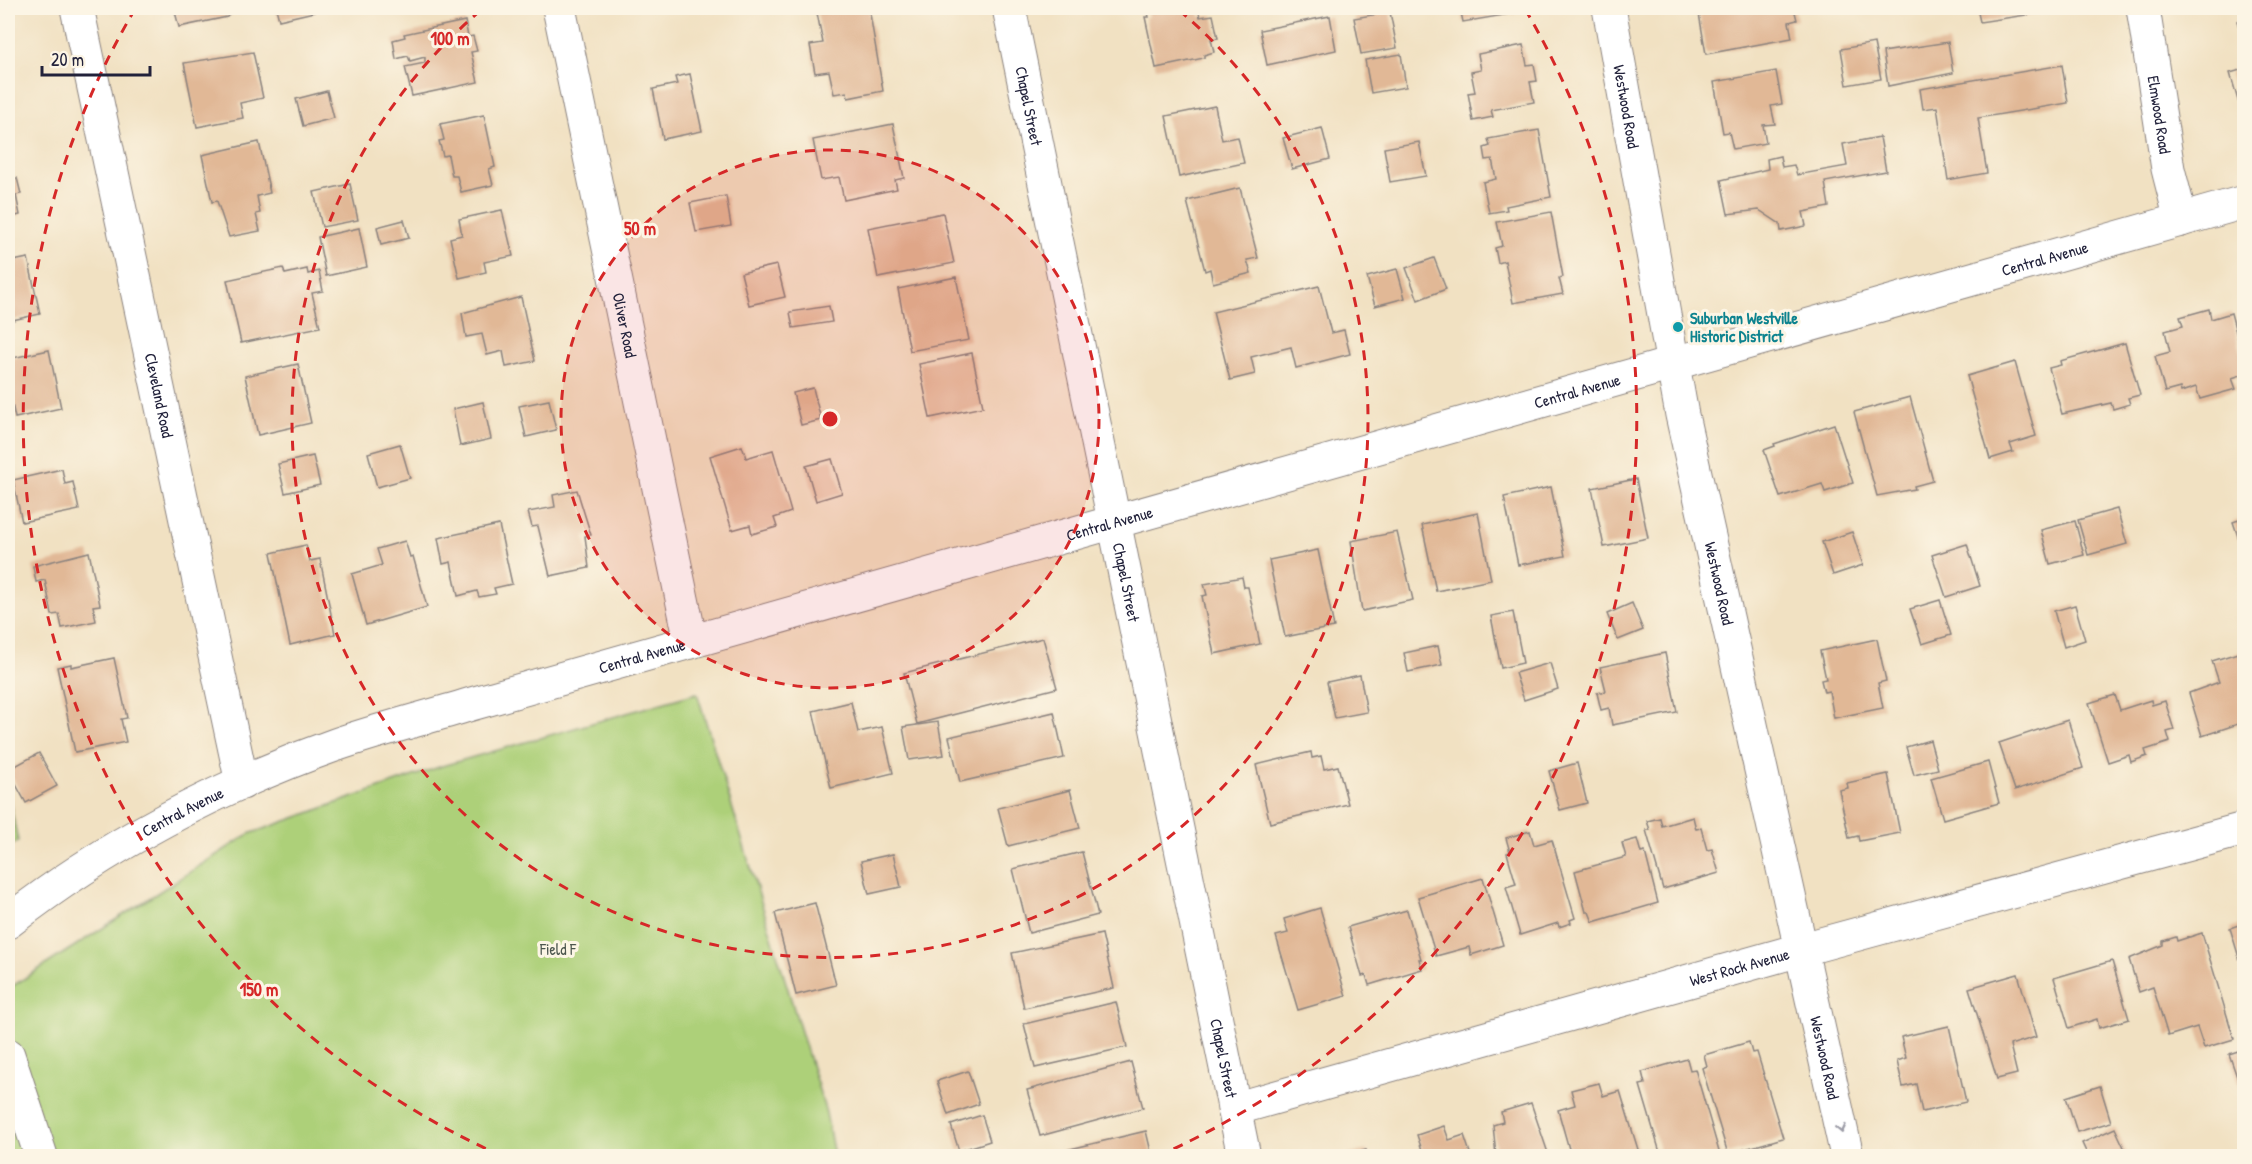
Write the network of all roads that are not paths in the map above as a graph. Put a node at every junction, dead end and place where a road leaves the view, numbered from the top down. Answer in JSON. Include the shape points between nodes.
{"nodes":[{"id":1,"x":77,"y":8,"type":"edge"},
{"id":2,"x":559,"y":8,"type":"edge"},
{"id":3,"x":1009,"y":8,"type":"edge"},
{"id":4,"x":1609,"y":8,"type":"edge"},
{"id":5,"x":2143,"y":8,"type":"edge"},
{"id":6,"x":2244,"y":202,"type":"edge"},
{"id":7,"x":2181,"y":220,"type":"junction"},
{"id":8,"x":1672,"y":364,"type":"junction"},
{"id":9,"x":1114,"y":522,"type":"junction"},
{"id":10,"x":691,"y":642,"type":"junction"},
{"id":11,"x":242,"y":783,"type":"junction"},
{"id":12,"x":2244,"y":829,"type":"edge"},
{"id":13,"x":9,"y":916,"type":"edge"},
{"id":14,"x":1803,"y":949,"type":"junction"},
{"id":15,"x":8,"y":1055,"type":"edge"},
{"id":16,"x":1234,"y":1109,"type":"junction"},
{"id":17,"x":41,"y":1156,"type":"edge"},
{"id":18,"x":1244,"y":1156,"type":"edge"},
{"id":19,"x":1847,"y":1156,"type":"edge"}],
"edges":[{"from":1,"to":11,"type":"street","name":"Cleveland Road"},
{"from":2,"to":10,"type":"street","name":"Oliver Road"},
{"from":3,"to":9,"type":"street","name":"Chapel Street"},
{"from":4,"to":8,"type":"street","name":"Westwood Road"},
{"from":5,"to":7,"type":"street","name":"Elmwood Road","via":[[2168,168]]},
{"from":6,"to":7,"type":"street","name":"Central Avenue"},
{"from":7,"to":8,"type":"street","name":"Central Avenue"},
{"from":8,"to":9,"type":"street","name":"Central Avenue"},
{"from":8,"to":14,"type":"street","name":"Westwood Road"},
{"from":9,"to":10,"type":"street","name":"Central Avenue"},
{"from":9,"to":16,"type":"street","name":"Chapel Street"},
{"from":10,"to":11,"type":"street","name":"Central Avenue","via":[[335,746]]},
{"from":11,"to":13,"type":"street","name":"Central Avenue","via":[[158,823]]},
{"from":12,"to":14,"type":"street","name":"West Rock Avenue"},
{"from":14,"to":16,"type":"street","name":"West Rock Avenue"},
{"from":14,"to":19,"type":"street","name":"Westwood Road","one_way":true},
{"from":15,"to":17,"type":"street"},
{"from":16,"to":18,"type":"street","name":"Chapel Street"}]}
